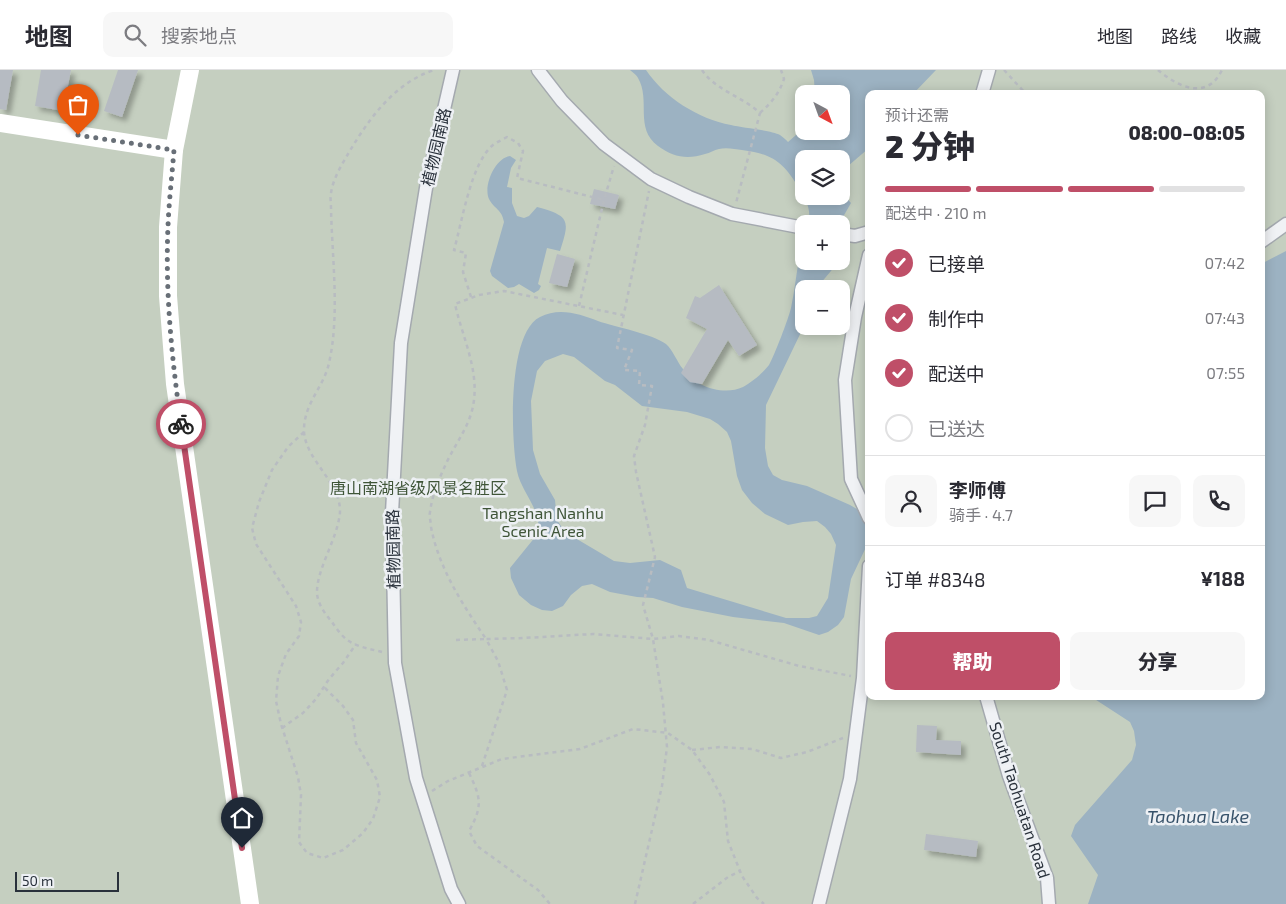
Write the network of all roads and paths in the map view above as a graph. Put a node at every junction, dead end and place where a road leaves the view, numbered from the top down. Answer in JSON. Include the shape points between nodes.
{"nodes":[{"id":1,"x":190,"y":70,"type":"edge"},
{"id":2,"x":434,"y":70,"type":"edge"},
{"id":3,"x":453,"y":70,"type":"edge"},
{"id":4,"x":538,"y":70,"type":"edge"},
{"id":5,"x":702,"y":70,"type":"edge"},
{"id":6,"x":781,"y":70,"type":"edge"},
{"id":7,"x":989,"y":70,"type":"edge"},
{"id":8,"x":1004,"y":70,"type":"edge"},
{"id":9,"x":1158,"y":70,"type":"edge"},
{"id":10,"x":1222,"y":70,"type":"edge"},
{"id":11,"x":983,"y":90,"type":"edge"},
{"id":12,"x":1022,"y":90,"type":"edge"},
{"id":13,"x":760,"y":113,"type":"junction"},
{"id":14,"x":0,"y":123,"type":"edge"},
{"id":15,"x":174,"y":150,"type":"junction"},
{"id":16,"x":617,"y":155,"type":"junction"},
{"id":17,"x":652,"y":179,"type":"junction"},
{"id":18,"x":604,"y":200,"type":"junction"},
{"id":19,"x":732,"y":214,"type":"junction"},
{"id":20,"x":1286,"y":224,"type":"edge"},
{"id":21,"x":795,"y":227,"type":"edge"},
{"id":22,"x":865,"y":233,"type":"edge"},
{"id":23,"x":850,"y":235,"type":"edge"},
{"id":24,"x":1265,"y":239,"type":"edge"},
{"id":25,"x":865,"y":273,"type":"edge"},
{"id":26,"x":471,"y":298,"type":"junction"},
{"id":27,"x":579,"y":306,"type":"junction"},
{"id":28,"x":623,"y":315,"type":"junction"},
{"id":29,"x":304,"y":432,"type":"junction"},
{"id":30,"x":865,"y":509,"type":"edge"},
{"id":31,"x":486,"y":639,"type":"junction"},
{"id":32,"x":653,"y":639,"type":"junction"},
{"id":33,"x":456,"y":640,"type":"dead end"},
{"id":34,"x":865,"y":641,"type":"edge"},
{"id":35,"x":356,"y":644,"type":"junction"},
{"id":36,"x":395,"y":656,"type":"junction"},
{"id":37,"x":863,"y":678,"type":"junction"},
{"id":38,"x":324,"y":687,"type":"junction"},
{"id":39,"x":987,"y":700,"type":"edge"},
{"id":40,"x":282,"y":728,"type":"junction"},
{"id":41,"x":856,"y":733,"type":"junction"},
{"id":42,"x":692,"y":750,"type":"junction"},
{"id":43,"x":482,"y":766,"type":"junction"},
{"id":44,"x":469,"y":772,"type":"junction"},
{"id":45,"x":423,"y":798,"type":"junction"},
{"id":46,"x":740,"y":871,"type":"junction"},
{"id":47,"x":250,"y":904,"type":"edge"},
{"id":48,"x":459,"y":904,"type":"edge"},
{"id":49,"x":550,"y":904,"type":"edge"},
{"id":50,"x":635,"y":904,"type":"edge"},
{"id":51,"x":693,"y":904,"type":"edge"},
{"id":52,"x":764,"y":904,"type":"edge"},
{"id":53,"x":819,"y":904,"type":"edge"},
{"id":54,"x":1049,"y":904,"type":"edge"}],
"edges":[{"from":1,"to":15,"type":"street"},
{"from":2,"to":29,"type":"path","via":[[389,97],[357,139],[336,176],[331,193],[334,336],[329,366],[310,402]]},
{"from":3,"to":36,"type":"street","name":"植物园南路","via":[[426,188],[401,343],[392,513]]},
{"from":4,"to":16,"type":"street","via":[[574,114]]},
{"from":5,"to":13,"type":"path","via":[[707,78]]},
{"from":6,"to":13,"type":"path","via":[[784,79],[781,89]]},
{"from":7,"to":11,"type":"street"},
{"from":8,"to":12,"type":"path"},
{"from":9,"to":10,"type":"path","via":[[1183,85],[1199,89],[1212,84]]},
{"from":13,"to":19,"type":"path"},
{"from":14,"to":15,"type":"street"},
{"from":15,"to":47,"type":"street","via":[[168,227],[168,296],[175,384]]},
{"from":16,"to":17,"type":"street"},
{"from":16,"to":18,"type":"path"},
{"from":17,"to":19,"type":"street"},
{"from":17,"to":28,"type":"path"},
{"from":18,"to":26,"type":"path","via":[[517,178],[523,151],[518,143],[507,137],[493,144],[474,174],[454,250],[466,253],[462,272]]},
{"from":18,"to":27,"type":"path"},
{"from":19,"to":21,"type":"street"},
{"from":20,"to":24,"type":"street"},
{"from":22,"to":23,"type":"street"},
{"from":25,"to":30,"type":"street","via":[[846,380],[851,478]]},
{"from":26,"to":27,"type":"path","via":[[504,292]]},
{"from":26,"to":31,"type":"path","via":[[455,304],[470,352],[474,400],[463,435],[434,489],[429,514],[434,541],[444,566]]},
{"from":27,"to":28,"type":"path"},
{"from":28,"to":32,"type":"path","via":[[617,348],[632,350],[624,370],[640,371],[640,384],[652,386],[634,456],[655,557],[643,606]]},
{"from":29,"to":35,"type":"path","via":[[309,449],[339,499],[340,512],[317,592],[320,606],[347,640]]},
{"from":29,"to":40,"type":"path","via":[[288,447],[272,470],[252,528],[256,544],[296,606],[301,622],[299,636],[286,654],[278,676],[276,701]]},
{"from":31,"to":32,"type":"path","via":[[593,634]]},
{"from":31,"to":33,"type":"path"},
{"from":31,"to":43,"type":"path","via":[[498,661],[507,690]]},
{"from":32,"to":37,"type":"path","via":[[679,636],[709,640],[799,666]]},
{"from":32,"to":50,"type":"path","via":[[667,747],[662,786]]},
{"from":34,"to":37,"type":"street"},
{"from":35,"to":36,"type":"path"},
{"from":35,"to":38,"type":"path"},
{"from":36,"to":45,"type":"street","name":"植物园南路","via":[[416,778]]},
{"from":37,"to":41,"type":"street"},
{"from":38,"to":40,"type":"path","via":[[304,712]]},
{"from":38,"to":40,"type":"path","via":[[352,720],[356,743],[377,780],[380,797],[373,819],[363,833],[343,850],[323,858],[308,853],[299,842],[301,795]]},
{"from":39,"to":54,"type":"street","name":"South Taohuatan Road","via":[[1009,776],[1047,878]]},
{"from":41,"to":42,"type":"path","via":[[807,752],[781,758],[752,749],[720,746]]},
{"from":41,"to":53,"type":"street","via":[[850,779]]},
{"from":42,"to":43,"type":"path","via":[[668,733],[633,729],[580,749],[502,759]]},
{"from":42,"to":46,"type":"path","via":[[724,802],[728,840]]},
{"from":43,"to":44,"type":"path"},
{"from":44,"to":45,"type":"path","via":[[448,780]]},
{"from":44,"to":49,"type":"path","via":[[479,794],[477,817],[469,831],[476,846],[538,890]]},
{"from":45,"to":48,"type":"street","name":"植物园南路","via":[[450,889]]},
{"from":46,"to":51,"type":"path"},
{"from":46,"to":52,"type":"path"}]}
